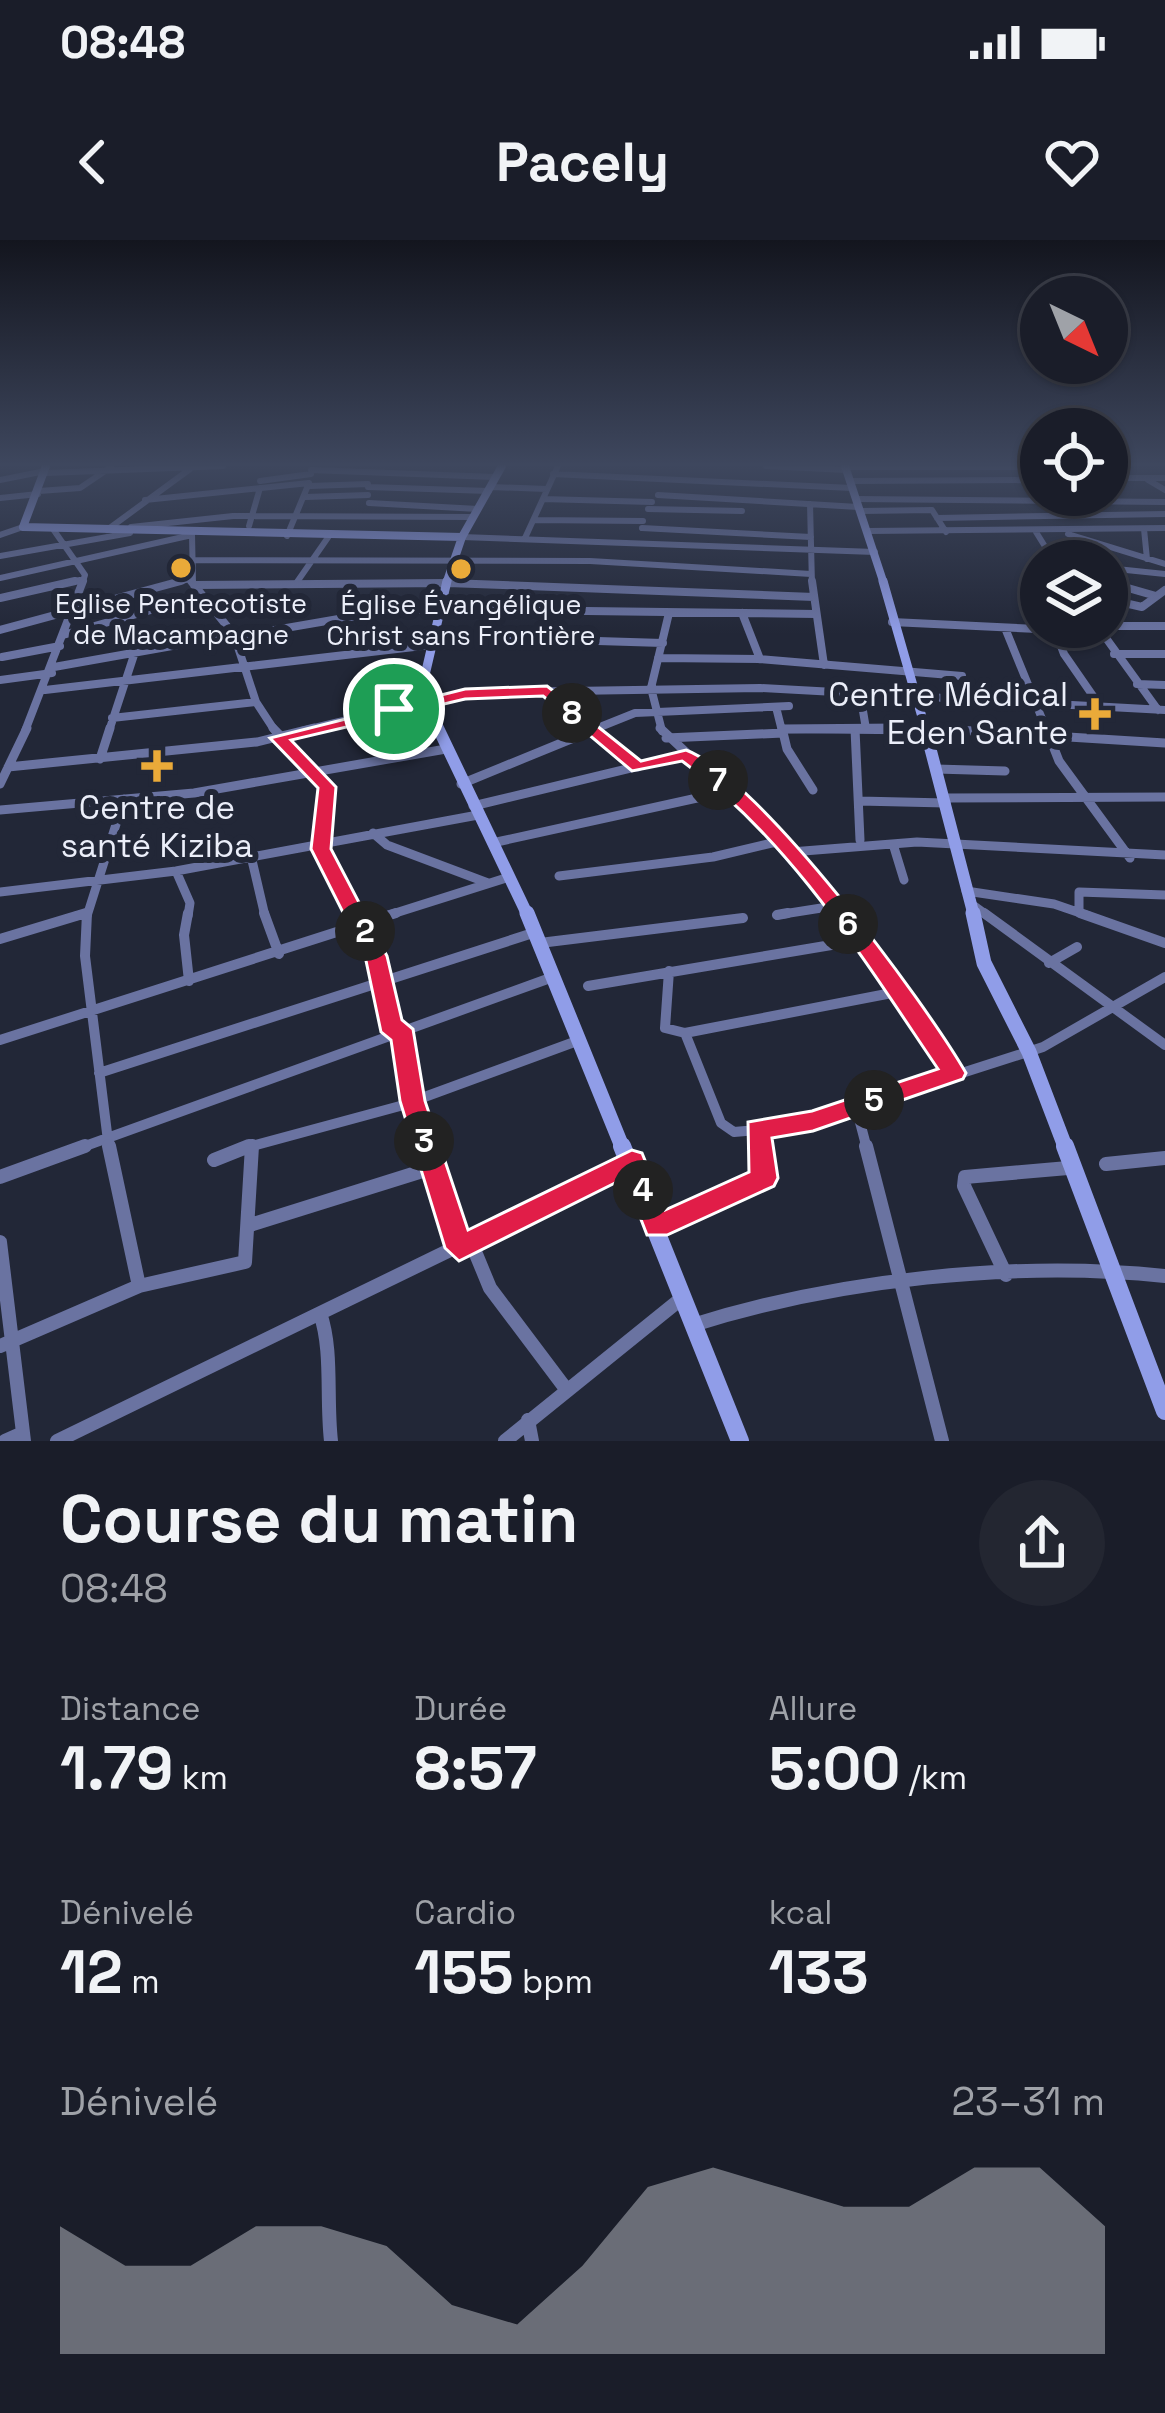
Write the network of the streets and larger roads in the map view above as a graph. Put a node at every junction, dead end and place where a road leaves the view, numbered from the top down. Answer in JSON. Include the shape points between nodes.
{"nodes":[{"id":1,"x":25,"y":522,"type":"edge"},
{"id":2,"x":117,"y":522,"type":"edge"},
{"id":3,"x":187,"y":522,"type":"edge"},
{"id":4,"x":250,"y":522,"type":"edge"},
{"id":5,"x":295,"y":522,"type":"edge"},
{"id":6,"x":470,"y":522,"type":"edge"},
{"id":7,"x":533,"y":522,"type":"edge"},
{"id":8,"x":585,"y":522,"type":"edge"},
{"id":9,"x":615,"y":522,"type":"edge"},
{"id":10,"x":739,"y":522,"type":"edge"},
{"id":11,"x":811,"y":522,"type":"edge"},
{"id":12,"x":863,"y":522,"type":"edge"},
{"id":13,"x":940,"y":522,"type":"edge"},
{"id":14,"x":643,"y":524,"type":"junction"},
{"id":15,"x":23,"y":526,"type":"junction"},
{"id":16,"x":250,"y":526,"type":"dead end"},
{"id":17,"x":1165,"y":528,"type":"edge"},
{"id":18,"x":52,"y":529,"type":"junction"},
{"id":19,"x":1144,"y":529,"type":"junction"},
{"id":20,"x":0,"y":531,"type":"edge"},
{"id":21,"x":106,"y":531,"type":"junction"},
{"id":22,"x":736,"y":531,"type":"junction"},
{"id":23,"x":866,"y":531,"type":"junction"},
{"id":24,"x":946,"y":532,"type":"junction"},
{"id":25,"x":1036,"y":532,"type":"junction"},
{"id":26,"x":1063,"y":532,"type":"junction"},
{"id":27,"x":130,"y":533,"type":"junction"},
{"id":28,"x":192,"y":535,"type":"junction"},
{"id":29,"x":287,"y":536,"type":"junction"},
{"id":30,"x":329,"y":536,"type":"junction"},
{"id":31,"x":462,"y":536,"type":"junction"},
{"id":32,"x":811,"y":537,"type":"junction"},
{"id":33,"x":525,"y":538,"type":"junction"},
{"id":34,"x":576,"y":539,"type":"junction"},
{"id":35,"x":646,"y":540,"type":"junction"},
{"id":36,"x":1041,"y":540,"type":"edge"},
{"id":37,"x":1084,"y":540,"type":"edge"},
{"id":38,"x":64,"y":546,"type":"junction"},
{"id":39,"x":812,"y":550,"type":"junction"},
{"id":40,"x":875,"y":552,"type":"junction"},
{"id":41,"x":1128,"y":553,"type":"edge"},
{"id":42,"x":0,"y":556,"type":"edge"},
{"id":43,"x":314,"y":558,"type":"junction"},
{"id":44,"x":456,"y":559,"type":"junction"},
{"id":45,"x":1148,"y":559,"type":"junction"},
{"id":46,"x":190,"y":560,"type":"junction"},
{"id":47,"x":570,"y":561,"type":"junction"},
{"id":48,"x":80,"y":564,"type":"junction"},
{"id":49,"x":664,"y":564,"type":"junction"},
{"id":50,"x":1165,"y":564,"type":"edge"},
{"id":51,"x":1128,"y":570,"type":"edge"},
{"id":52,"x":811,"y":574,"type":"junction"},
{"id":53,"x":1165,"y":574,"type":"edge"},
{"id":54,"x":0,"y":578,"type":"edge"},
{"id":55,"x":80,"y":580,"type":"junction"},
{"id":56,"x":191,"y":582,"type":"junction"},
{"id":57,"x":296,"y":582,"type":"junction"},
{"id":58,"x":662,"y":582,"type":"junction"},
{"id":59,"x":448,"y":583,"type":"junction"},
{"id":60,"x":586,"y":586,"type":"junction"},
{"id":61,"x":1128,"y":588,"type":"edge"},
{"id":62,"x":1165,"y":590,"type":"edge"},
{"id":63,"x":200,"y":596,"type":"junction"},
{"id":64,"x":814,"y":597,"type":"junction"},
{"id":65,"x":0,"y":598,"type":"edge"},
{"id":66,"x":1158,"y":598,"type":"edge"},
{"id":67,"x":1128,"y":604,"type":"edge"},
{"id":68,"x":438,"y":609,"type":"junction"},
{"id":69,"x":584,"y":611,"type":"junction"},
{"id":70,"x":68,"y":612,"type":"junction"},
{"id":71,"x":669,"y":613,"type":"junction"},
{"id":72,"x":742,"y":613,"type":"junction"},
{"id":73,"x":816,"y":614,"type":"junction"},
{"id":74,"x":892,"y":622,"type":"junction"},
{"id":75,"x":1165,"y":626,"type":"edge"},
{"id":76,"x":1128,"y":627,"type":"edge"},
{"id":77,"x":1005,"y":628,"type":"junction"},
{"id":78,"x":1020,"y":629,"type":"edge"},
{"id":79,"x":0,"y":630,"type":"edge"},
{"id":80,"x":64,"y":634,"type":"junction"},
{"id":81,"x":234,"y":636,"type":"junction"},
{"id":82,"x":432,"y":640,"type":"junction"},
{"id":83,"x":663,"y":643,"type":"junction"},
{"id":84,"x":60,"y":646,"type":"junction"},
{"id":85,"x":1062,"y":648,"type":"edge"},
{"id":86,"x":1111,"y":648,"type":"edge"},
{"id":87,"x":135,"y":652,"type":"junction"},
{"id":88,"x":1114,"y":654,"type":"junction"},
{"id":89,"x":1165,"y":654,"type":"edge"},
{"id":90,"x":2,"y":657,"type":"edge"},
{"id":91,"x":658,"y":658,"type":"junction"},
{"id":92,"x":760,"y":659,"type":"junction"},
{"id":93,"x":824,"y":665,"type":"junction"},
{"id":94,"x":53,"y":670,"type":"junction"},
{"id":95,"x":245,"y":670,"type":"junction"},
{"id":96,"x":907,"y":673,"type":"junction"},
{"id":97,"x":962,"y":676,"type":"dead end"},
{"id":98,"x":0,"y":680,"type":"edge"},
{"id":99,"x":123,"y":684,"type":"junction"},
{"id":100,"x":1137,"y":684,"type":"junction"},
{"id":101,"x":1165,"y":685,"type":"edge"},
{"id":102,"x":46,"y":690,"type":"junction"},
{"id":103,"x":652,"y":690,"type":"junction"},
{"id":104,"x":547,"y":691,"type":"junction"},
{"id":105,"x":860,"y":693,"type":"junction"},
{"id":106,"x":914,"y":696,"type":"junction"},
{"id":107,"x":426,"y":700,"type":"junction"},
{"id":108,"x":1034,"y":702,"type":"junction"},
{"id":109,"x":256,"y":703,"type":"junction"},
{"id":110,"x":789,"y":706,"type":"dead end"},
{"id":111,"x":1100,"y":706,"type":"junction"},
{"id":112,"x":776,"y":707,"type":"junction"},
{"id":113,"x":652,"y":710,"type":"junction"},
{"id":114,"x":1161,"y":710,"type":"edge"},
{"id":115,"x":112,"y":718,"type":"junction"},
{"id":116,"x":590,"y":728,"type":"junction"},
{"id":117,"x":922,"y":728,"type":"junction"},
{"id":118,"x":861,"y":729,"type":"junction"},
{"id":119,"x":783,"y":731,"type":"junction"},
{"id":120,"x":666,"y":737,"type":"junction"},
{"id":121,"x":1049,"y":737,"type":"junction"},
{"id":122,"x":279,"y":738,"type":"junction"},
{"id":123,"x":1165,"y":743,"type":"edge"},
{"id":124,"x":446,"y":749,"type":"junction"},
{"id":125,"x":686,"y":755,"type":"junction"},
{"id":126,"x":100,"y":759,"type":"junction"},
{"id":127,"x":7,"y":762,"type":"edge"},
{"id":128,"x":638,"y":767,"type":"junction"},
{"id":129,"x":936,"y":769,"type":"junction"},
{"id":130,"x":1005,"y":771,"type":"dead end"},
{"id":131,"x":316,"y":774,"type":"junction"},
{"id":132,"x":0,"y":784,"type":"edge"},
{"id":133,"x":461,"y":784,"type":"junction"},
{"id":134,"x":813,"y":790,"type":"dead end"},
{"id":135,"x":729,"y":791,"type":"junction"},
{"id":136,"x":1165,"y":797,"type":"edge"},
{"id":137,"x":124,"y":799,"type":"junction"},
{"id":138,"x":946,"y":800,"type":"junction"},
{"id":139,"x":1092,"y":800,"type":"junction"},
{"id":140,"x":859,"y":801,"type":"junction"},
{"id":141,"x":0,"y":810,"type":"edge"},
{"id":142,"x":475,"y":811,"type":"junction"},
{"id":143,"x":372,"y":832,"type":"junction"},
{"id":144,"x":860,"y":840,"type":"junction"},
{"id":145,"x":491,"y":842,"type":"junction"},
{"id":146,"x":780,"y":842,"type":"junction"},
{"id":147,"x":320,"y":843,"type":"junction"},
{"id":148,"x":893,"y":844,"type":"junction"},
{"id":149,"x":958,"y":844,"type":"junction"},
{"id":150,"x":791,"y":852,"type":"junction"},
{"id":151,"x":1165,"y":855,"type":"edge"},
{"id":152,"x":250,"y":856,"type":"junction"},
{"id":153,"x":1130,"y":858,"type":"junction"},
{"id":154,"x":176,"y":871,"type":"junction"},
{"id":155,"x":559,"y":876,"type":"dead end"},
{"id":156,"x":509,"y":877,"type":"junction"},
{"id":157,"x":904,"y":880,"type":"dead end"},
{"id":158,"x":98,"y":883,"type":"junction"},
{"id":159,"x":488,"y":883,"type":"junction"},
{"id":160,"x":0,"y":892,"type":"edge"},
{"id":161,"x":1165,"y":895,"type":"edge"},
{"id":162,"x":968,"y":897,"type":"junction"},
{"id":163,"x":834,"y":906,"type":"junction"},
{"id":164,"x":1079,"y":912,"type":"junction"},
{"id":165,"x":87,"y":913,"type":"junction"},
{"id":166,"x":777,"y":915,"type":"dead end"},
{"id":167,"x":743,"y":918,"type":"dead end"},
{"id":168,"x":364,"y":928,"type":"junction"},
{"id":169,"x":538,"y":937,"type":"junction"},
{"id":170,"x":0,"y":939,"type":"edge"},
{"id":171,"x":861,"y":940,"type":"junction"},
{"id":172,"x":1165,"y":944,"type":"edge"},
{"id":173,"x":1078,"y":947,"type":"dead end"},
{"id":174,"x":279,"y":954,"type":"junction"},
{"id":175,"x":1049,"y":963,"type":"junction"},
{"id":176,"x":669,"y":971,"type":"junction"},
{"id":177,"x":553,"y":976,"type":"junction"},
{"id":178,"x":1165,"y":977,"type":"edge"},
{"id":179,"x":189,"y":981,"type":"junction"},
{"id":180,"x":380,"y":982,"type":"junction"},
{"id":181,"x":589,"y":986,"type":"dead end"},
{"id":182,"x":898,"y":992,"type":"junction"},
{"id":183,"x":91,"y":1012,"type":"junction"},
{"id":184,"x":1116,"y":1012,"type":"junction"},
{"id":185,"x":397,"y":1030,"type":"junction"},
{"id":186,"x":685,"y":1033,"type":"junction"},
{"id":187,"x":0,"y":1040,"type":"edge"},
{"id":188,"x":577,"y":1041,"type":"junction"},
{"id":189,"x":1165,"y":1045,"type":"edge"},
{"id":190,"x":1029,"y":1052,"type":"junction"},
{"id":191,"x":99,"y":1073,"type":"junction"},
{"id":192,"x":954,"y":1073,"type":"junction"},
{"id":193,"x":412,"y":1101,"type":"junction"},
{"id":194,"x":856,"y":1107,"type":"junction"},
{"id":195,"x":758,"y":1130,"type":"junction"},
{"id":196,"x":107,"y":1139,"type":"junction"},
{"id":197,"x":251,"y":1144,"type":"junction"},
{"id":198,"x":1165,"y":1158,"type":"edge"},
{"id":199,"x":214,"y":1160,"type":"dead end"},
{"id":200,"x":632,"y":1161,"type":"junction"},
{"id":201,"x":1106,"y":1164,"type":"dead end"},
{"id":202,"x":432,"y":1168,"type":"junction"},
{"id":203,"x":1069,"y":1168,"type":"junction"},
{"id":204,"x":0,"y":1178,"type":"edge"},
{"id":205,"x":250,"y":1225,"type":"junction"},
{"id":206,"x":657,"y":1226,"type":"junction"},
{"id":207,"x":0,"y":1242,"type":"edge"},
{"id":208,"x":465,"y":1245,"type":"junction"},
{"id":209,"x":1,"y":1262,"type":"edge"},
{"id":210,"x":1111,"y":1271,"type":"junction"},
{"id":211,"x":1006,"y":1276,"type":"junction"},
{"id":212,"x":1165,"y":1276,"type":"edge"},
{"id":213,"x":899,"y":1280,"type":"junction"},
{"id":214,"x":139,"y":1286,"type":"junction"},
{"id":215,"x":682,"y":1298,"type":"junction"},
{"id":216,"x":320,"y":1313,"type":"junction"},
{"id":217,"x":693,"y":1325,"type":"junction"},
{"id":218,"x":7,"y":1343,"type":"edge"},
{"id":219,"x":566,"y":1389,"type":"junction"},
{"id":220,"x":1165,"y":1411,"type":"edge"},
{"id":221,"x":528,"y":1420,"type":"junction"},
{"id":222,"x":24,"y":1437,"type":"edge"},
{"id":223,"x":5,"y":1441,"type":"edge"},
{"id":224,"x":57,"y":1441,"type":"edge"},
{"id":225,"x":331,"y":1441,"type":"edge"},
{"id":226,"x":505,"y":1441,"type":"edge"},
{"id":227,"x":532,"y":1441,"type":"edge"},
{"id":228,"x":740,"y":1441,"type":"edge"},
{"id":229,"x":942,"y":1441,"type":"edge"}],
"edges":[{"from":1,"to":15,"type":"street"},
{"from":2,"to":21,"type":"street"},
{"from":3,"to":21,"type":"street"},
{"from":4,"to":16,"type":"street"},
{"from":5,"to":29,"type":"street"},
{"from":6,"to":31,"type":"street"},
{"from":7,"to":33,"type":"street"},
{"from":8,"to":34,"type":"street"},
{"from":9,"to":14,"type":"street"},
{"from":10,"to":22,"type":"street"},
{"from":11,"to":32,"type":"street"},
{"from":12,"to":23,"type":"street"},
{"from":13,"to":24,"type":"street"},
{"from":14,"to":22,"type":"street"},
{"from":14,"to":35,"type":"street"},
{"from":15,"to":18,"type":"street"},
{"from":15,"to":20,"type":"street"},
{"from":17,"to":19,"type":"street"},
{"from":18,"to":21,"type":"street"},
{"from":18,"to":38,"type":"street"},
{"from":19,"to":26,"type":"street"},
{"from":19,"to":45,"type":"street"},
{"from":21,"to":27,"type":"street"},
{"from":22,"to":32,"type":"street"},
{"from":23,"to":24,"type":"street"},
{"from":23,"to":40,"type":"street"},
{"from":24,"to":25,"type":"street"},
{"from":25,"to":26,"type":"street"},
{"from":25,"to":36,"type":"street"},
{"from":26,"to":37,"type":"street"},
{"from":27,"to":28,"type":"street"},
{"from":27,"to":38,"type":"street"},
{"from":28,"to":29,"type":"street"},
{"from":28,"to":46,"type":"street"},
{"from":28,"to":48,"type":"street"},
{"from":29,"to":30,"type":"street"},
{"from":30,"to":31,"type":"street"},
{"from":30,"to":43,"type":"street"},
{"from":31,"to":33,"type":"street"},
{"from":31,"to":44,"type":"street"},
{"from":32,"to":39,"type":"street"},
{"from":33,"to":34,"type":"street"},
{"from":34,"to":35,"type":"street"},
{"from":34,"to":47,"type":"street"},
{"from":35,"to":39,"type":"street"},
{"from":38,"to":42,"type":"street"},
{"from":38,"to":48,"type":"street"},
{"from":39,"to":40,"type":"street"},
{"from":39,"to":52,"type":"street"},
{"from":40,"to":74,"type":"street"},
{"from":41,"to":45,"type":"street"},
{"from":43,"to":44,"type":"street"},
{"from":43,"to":46,"type":"street"},
{"from":43,"to":57,"type":"street"},
{"from":44,"to":47,"type":"street"},
{"from":44,"to":59,"type":"street"},
{"from":45,"to":50,"type":"street"},
{"from":46,"to":56,"type":"street"},
{"from":47,"to":49,"type":"street"},
{"from":48,"to":54,"type":"street"},
{"from":48,"to":55,"type":"street"},
{"from":49,"to":52,"type":"street"},
{"from":49,"to":58,"type":"street"},
{"from":51,"to":53,"type":"street"},
{"from":52,"to":64,"type":"street"},
{"from":55,"to":65,"type":"street"},
{"from":55,"to":70,"type":"street"},
{"from":56,"to":57,"type":"street"},
{"from":56,"to":63,"type":"street"},
{"from":56,"to":70,"type":"street"},
{"from":57,"to":59,"type":"street"},
{"from":58,"to":60,"type":"street"},
{"from":58,"to":64,"type":"street"},
{"from":59,"to":60,"type":"street"},
{"from":59,"to":68,"type":"street"},
{"from":60,"to":69,"type":"street"},
{"from":61,"to":66,"type":"street"},
{"from":62,"to":66,"type":"street"},
{"from":63,"to":80,"type":"street"},
{"from":63,"to":81,"type":"street"},
{"from":64,"to":73,"type":"street"},
{"from":66,"to":67,"type":"street"},
{"from":68,"to":69,"type":"street"},
{"from":68,"to":81,"type":"street"},
{"from":68,"to":82,"type":"street"},
{"from":69,"to":71,"type":"street"},
{"from":70,"to":79,"type":"street"},
{"from":70,"to":80,"type":"street"},
{"from":71,"to":72,"type":"street"},
{"from":71,"to":83,"type":"street"},
{"from":72,"to":73,"type":"street"},
{"from":72,"to":92,"type":"street"},
{"from":73,"to":93,"type":"street"},
{"from":74,"to":77,"type":"street"},
{"from":74,"to":96,"type":"street"},
{"from":75,"to":76,"type":"street"},
{"from":77,"to":78,"type":"street"},
{"from":77,"to":108,"type":"street"},
{"from":80,"to":84,"type":"street"},
{"from":81,"to":87,"type":"street"},
{"from":81,"to":95,"type":"street"},
{"from":82,"to":83,"type":"street"},
{"from":82,"to":95,"type":"street"},
{"from":82,"to":107,"type":"street"},
{"from":83,"to":91,"type":"street"},
{"from":84,"to":90,"type":"street"},
{"from":84,"to":94,"type":"street"},
{"from":85,"to":111,"type":"street"},
{"from":86,"to":88,"type":"street"},
{"from":87,"to":94,"type":"street"},
{"from":87,"to":99,"type":"street"},
{"from":88,"to":89,"type":"street"},
{"from":88,"to":100,"type":"street"},
{"from":91,"to":92,"type":"street"},
{"from":91,"to":103,"type":"street"},
{"from":92,"to":93,"type":"street"},
{"from":93,"to":96,"type":"street"},
{"from":94,"to":98,"type":"street"},
{"from":94,"to":102,"type":"street"},
{"from":95,"to":99,"type":"street"},
{"from":95,"to":109,"type":"street"},
{"from":96,"to":97,"type":"street"},
{"from":96,"to":106,"type":"street"},
{"from":99,"to":102,"type":"street"},
{"from":99,"to":115,"type":"street"},
{"from":100,"to":101,"type":"street"},
{"from":100,"to":114,"type":"street"},
{"from":102,"to":127,"type":"street"},
{"from":103,"to":104,"type":"street"},
{"from":103,"to":105,"type":"street"},
{"from":103,"to":113,"type":"street"},
{"from":104,"to":107,"type":"street"},
{"from":104,"to":116,"type":"street"},
{"from":105,"to":106,"type":"street"},
{"from":105,"to":118,"type":"street"},
{"from":106,"to":108,"type":"street"},
{"from":106,"to":117,"type":"street"},
{"from":107,"to":122,"type":"street"},
{"from":107,"to":124,"type":"street"},
{"from":108,"to":111,"type":"street"},
{"from":108,"to":121,"type":"street"},
{"from":109,"to":115,"type":"street"},
{"from":109,"to":122,"type":"street"},
{"from":110,"to":112,"type":"street"},
{"from":111,"to":114,"type":"street"},
{"from":112,"to":113,"type":"street"},
{"from":112,"to":119,"type":"street"},
{"from":113,"to":116,"type":"street"},
{"from":113,"to":120,"type":"street"},
{"from":115,"to":126,"type":"street"},
{"from":116,"to":128,"type":"street"},
{"from":116,"to":133,"type":"street"},
{"from":117,"to":118,"type":"street"},
{"from":117,"to":121,"type":"street"},
{"from":117,"to":129,"type":"street"},
{"from":118,"to":119,"type":"street"},
{"from":118,"to":140,"type":"street"},
{"from":119,"to":120,"type":"street"},
{"from":119,"to":134,"type":"street"},
{"from":120,"to":125,"type":"street"},
{"from":121,"to":123,"type":"street"},
{"from":121,"to":139,"type":"street","via":[[1064,770]]},
{"from":122,"to":126,"type":"street"},
{"from":122,"to":131,"type":"street"},
{"from":124,"to":131,"type":"street"},
{"from":124,"to":133,"type":"street"},
{"from":125,"to":128,"type":"street"},
{"from":125,"to":135,"type":"street"},
{"from":126,"to":127,"type":"street"},
{"from":127,"to":132,"type":"street"},
{"from":128,"to":142,"type":"street"},
{"from":129,"to":130,"type":"street"},
{"from":129,"to":138,"type":"street"},
{"from":131,"to":137,"type":"street"},
{"from":131,"to":147,"type":"street","via":[[329,797]]},
{"from":133,"to":142,"type":"street"},
{"from":135,"to":145,"type":"street"},
{"from":135,"to":146,"type":"street"},
{"from":136,"to":139,"type":"street"},
{"from":137,"to":141,"type":"street"},
{"from":137,"to":158,"type":"street"},
{"from":138,"to":139,"type":"street"},
{"from":138,"to":140,"type":"street"},
{"from":138,"to":149,"type":"street"},
{"from":139,"to":153,"type":"street"},
{"from":140,"to":144,"type":"street"},
{"from":142,"to":143,"type":"street"},
{"from":142,"to":145,"type":"street"},
{"from":143,"to":147,"type":"street"},
{"from":143,"to":159,"type":"street"},
{"from":144,"to":148,"type":"street"},
{"from":144,"to":150,"type":"street"},
{"from":145,"to":156,"type":"street"},
{"from":146,"to":150,"type":"street"},
{"from":146,"to":155,"type":"street"},
{"from":147,"to":152,"type":"street"},
{"from":147,"to":168,"type":"street"},
{"from":148,"to":149,"type":"street"},
{"from":148,"to":157,"type":"street"},
{"from":149,"to":153,"type":"street"},
{"from":149,"to":162,"type":"street"},
{"from":150,"to":163,"type":"street"},
{"from":151,"to":153,"type":"street"},
{"from":152,"to":154,"type":"street"},
{"from":152,"to":174,"type":"street"},
{"from":154,"to":158,"type":"street"},
{"from":154,"to":179,"type":"street","via":[[190,903]]},
{"from":156,"to":159,"type":"street"},
{"from":156,"to":169,"type":"street"},
{"from":158,"to":160,"type":"street"},
{"from":158,"to":165,"type":"street"},
{"from":159,"to":168,"type":"street"},
{"from":161,"to":164,"type":"street","via":[[1079,892]]},
{"from":162,"to":164,"type":"street"},
{"from":162,"to":175,"type":"street"},
{"from":162,"to":190,"type":"street","via":[[984,963]]},
{"from":163,"to":166,"type":"street"},
{"from":163,"to":171,"type":"street"},
{"from":164,"to":172,"type":"street"},
{"from":165,"to":170,"type":"street"},
{"from":165,"to":183,"type":"street"},
{"from":167,"to":169,"type":"street"},
{"from":168,"to":174,"type":"street"},
{"from":168,"to":180,"type":"street"},
{"from":169,"to":177,"type":"street"},
{"from":169,"to":180,"type":"street"},
{"from":171,"to":176,"type":"street"},
{"from":171,"to":182,"type":"street"},
{"from":173,"to":175,"type":"street"},
{"from":174,"to":179,"type":"street"},
{"from":175,"to":184,"type":"street"},
{"from":176,"to":181,"type":"street"},
{"from":176,"to":186,"type":"street","via":[[664,1028]]},
{"from":177,"to":185,"type":"street"},
{"from":177,"to":188,"type":"street"},
{"from":178,"to":184,"type":"street"},
{"from":179,"to":183,"type":"street"},
{"from":180,"to":185,"type":"street"},
{"from":180,"to":191,"type":"street"},
{"from":182,"to":186,"type":"street"},
{"from":182,"to":192,"type":"street"},
{"from":183,"to":187,"type":"street"},
{"from":183,"to":191,"type":"street"},
{"from":184,"to":189,"type":"street"},
{"from":184,"to":190,"type":"street"},
{"from":185,"to":193,"type":"street"},
{"from":185,"to":196,"type":"street"},
{"from":186,"to":195,"type":"street","via":[[721,1123],[734,1132]]},
{"from":188,"to":193,"type":"street"},
{"from":188,"to":200,"type":"street"},
{"from":190,"to":192,"type":"street"},
{"from":190,"to":203,"type":"street"},
{"from":191,"to":196,"type":"street"},
{"from":192,"to":194,"type":"street"},
{"from":193,"to":197,"type":"street"},
{"from":193,"to":202,"type":"street"},
{"from":194,"to":195,"type":"street"},
{"from":194,"to":213,"type":"street"},
{"from":195,"to":206,"type":"street","via":[[764,1178]]},
{"from":196,"to":204,"type":"street"},
{"from":196,"to":214,"type":"street"},
{"from":197,"to":199,"type":"street"},
{"from":197,"to":205,"type":"street"},
{"from":198,"to":201,"type":"street"},
{"from":200,"to":206,"type":"street"},
{"from":200,"to":208,"type":"street"},
{"from":202,"to":205,"type":"street","via":[[383,1175],[310,1212]]},
{"from":202,"to":208,"type":"street"},
{"from":203,"to":210,"type":"street"},
{"from":203,"to":211,"type":"street","via":[[965,1177]]},
{"from":205,"to":214,"type":"street","via":[[245,1262]]},
{"from":206,"to":215,"type":"street"},
{"from":207,"to":209,"type":"street"},
{"from":208,"to":216,"type":"street"},
{"from":208,"to":219,"type":"street"},
{"from":209,"to":218,"type":"street"},
{"from":210,"to":211,"type":"street"},
{"from":210,"to":212,"type":"street"},
{"from":210,"to":220,"type":"street"},
{"from":211,"to":213,"type":"street"},
{"from":213,"to":217,"type":"street","via":[[826,1289]]},
{"from":213,"to":229,"type":"street"},
{"from":214,"to":218,"type":"street"},
{"from":215,"to":217,"type":"street"},
{"from":215,"to":219,"type":"street"},
{"from":216,"to":224,"type":"street"},
{"from":216,"to":225,"type":"street","via":[[332,1347],[324,1373]]},
{"from":217,"to":228,"type":"street"},
{"from":218,"to":222,"type":"street"},
{"from":219,"to":221,"type":"street"},
{"from":221,"to":226,"type":"street"},
{"from":221,"to":227,"type":"street"},
{"from":222,"to":223,"type":"street"}]}
